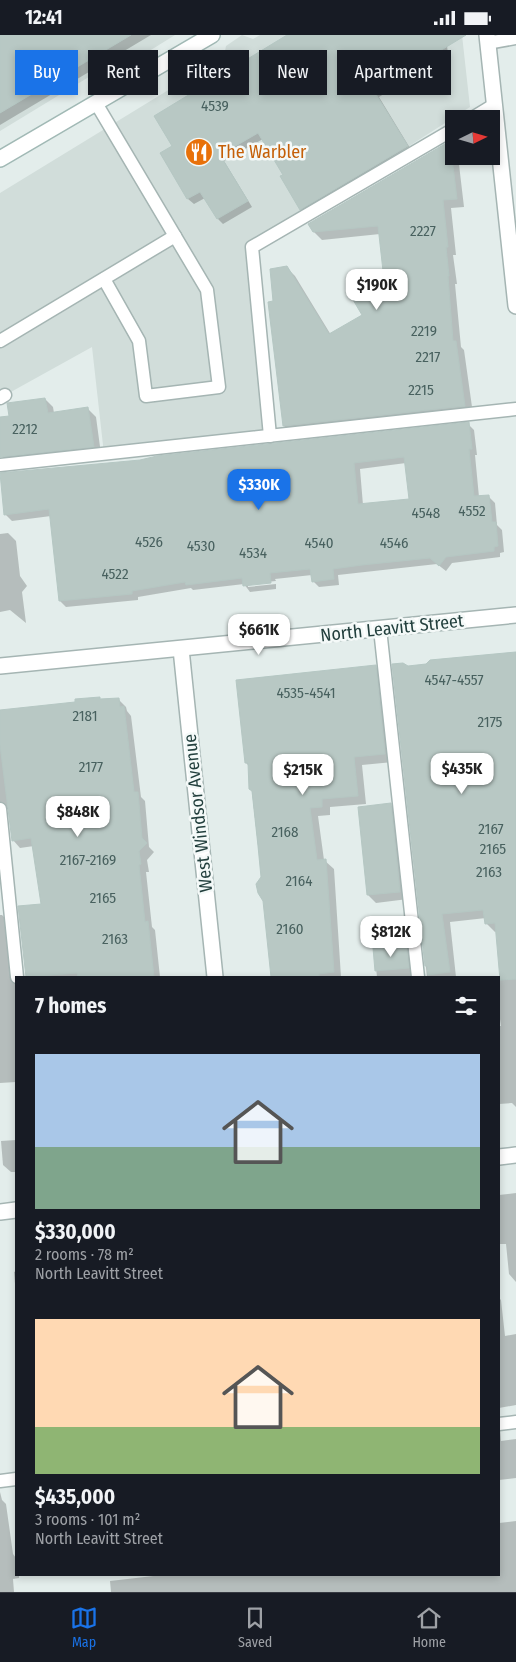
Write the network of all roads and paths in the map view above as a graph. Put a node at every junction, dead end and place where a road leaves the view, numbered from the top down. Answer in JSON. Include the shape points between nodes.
{"nodes":[{"id":1,"x":212,"y":35,"type":"edge"},
{"id":2,"x":516,"y":38,"type":"edge"},
{"id":3,"x":487,"y":39,"type":"edge"},
{"id":4,"x":96,"y":103,"type":"junction"},
{"id":5,"x":494,"y":105,"type":"junction"},
{"id":6,"x":486,"y":110,"type":"edge"},
{"id":7,"x":445,"y":134,"type":"edge"},
{"id":8,"x":0,"y":159,"type":"edge"},
{"id":9,"x":175,"y":236,"type":"junction"},
{"id":10,"x":104,"y":279,"type":"junction"},
{"id":11,"x":516,"y":306,"type":"edge"},
{"id":12,"x":0,"y":341,"type":"edge"},
{"id":13,"x":516,"y":409,"type":"edge"},
{"id":14,"x":270,"y":436,"type":"junction"},
{"id":15,"x":0,"y":465,"type":"edge"},
{"id":16,"x":516,"y":615,"type":"edge"},
{"id":17,"x":380,"y":629,"type":"junction"},
{"id":18,"x":181,"y":649,"type":"junction"},
{"id":19,"x":0,"y":666,"type":"edge"},
{"id":20,"x":0,"y":809,"type":"edge"},
{"id":21,"x":17,"y":976,"type":"edge"},
{"id":22,"x":215,"y":976,"type":"edge"},
{"id":23,"x":418,"y":976,"type":"edge"},
{"id":24,"x":516,"y":1155,"type":"edge"},
{"id":25,"x":500,"y":1157,"type":"edge"},
{"id":26,"x":15,"y":1210,"type":"edge"},
{"id":27,"x":0,"y":1211,"type":"edge"},
{"id":28,"x":516,"y":1422,"type":"edge"},
{"id":29,"x":500,"y":1424,"type":"edge"},
{"id":30,"x":15,"y":1479,"type":"edge"},
{"id":31,"x":0,"y":1481,"type":"edge"}],
"edges":[{"from":1,"to":4,"type":"street"},
{"from":2,"to":3,"type":"lane"},
{"from":3,"to":5,"type":"street"},
{"from":4,"to":8,"type":"street"},
{"from":4,"to":9,"type":"lane"},
{"from":5,"to":6,"type":"lane"},
{"from":5,"to":11,"type":"street"},
{"from":7,"to":14,"type":"lane","via":[[252,247]]},
{"from":9,"to":10,"type":"lane"},
{"from":9,"to":10,"type":"lane","via":[[208,290],[219,387],[146,396],[139,341]]},
{"from":10,"to":12,"type":"lane"},
{"from":13,"to":14,"type":"lane"},
{"from":14,"to":15,"type":"lane"},
{"from":16,"to":17,"type":"street","name":"North Leavitt Street"},
{"from":17,"to":18,"type":"street","name":"North Leavitt Street"},
{"from":17,"to":23,"type":"lane"},
{"from":18,"to":19,"type":"street","name":"North Leavitt Street"},
{"from":18,"to":22,"type":"street","name":"West Windsor Avenue"},
{"from":20,"to":21,"type":"lane"},
{"from":24,"to":25,"type":"street"},
{"from":26,"to":27,"type":"street"},
{"from":28,"to":29,"type":"lane"},
{"from":30,"to":31,"type":"lane"}]}
